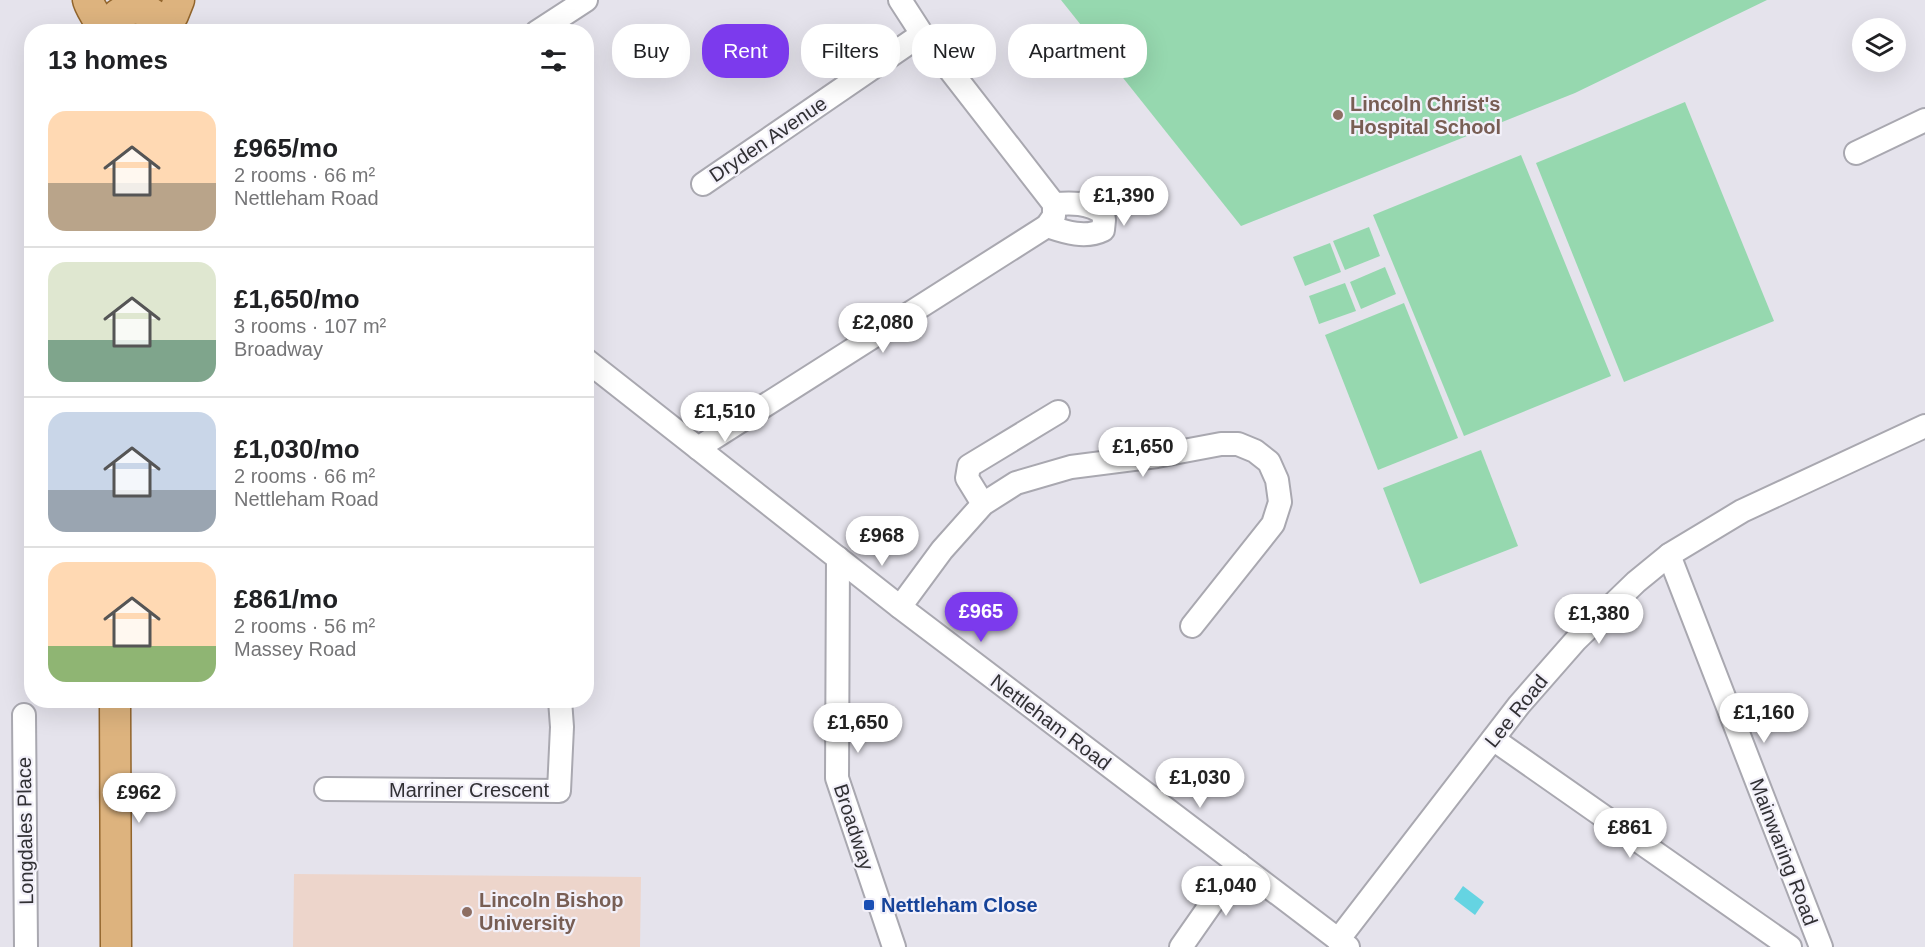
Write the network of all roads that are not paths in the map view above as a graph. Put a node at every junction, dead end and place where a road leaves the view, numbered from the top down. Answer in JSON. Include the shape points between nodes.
{"nodes":[{"id":1,"x":88,"y":0,"type":"edge"},
{"id":2,"x":179,"y":0,"type":"edge"},
{"id":3,"x":586,"y":0,"type":"edge"},
{"id":4,"x":900,"y":0,"type":"edge"},
{"id":5,"x":134,"y":4,"type":"edge"},
{"id":6,"x":101,"y":24,"type":"edge"},
{"id":7,"x":109,"y":24,"type":"edge"},
{"id":8,"x":161,"y":24,"type":"edge"},
{"id":9,"x":168,"y":24,"type":"edge"},
{"id":10,"x":549,"y":24,"type":"edge"},
{"id":11,"x":916,"y":24,"type":"edge"},
{"id":12,"x":912,"y":41,"type":"edge"},
{"id":13,"x":956,"y":78,"type":"edge"},
{"id":14,"x":1925,"y":120,"type":"edge"},
{"id":15,"x":1856,"y":153,"type":"dead end"},
{"id":16,"x":703,"y":184,"type":"dead end"},
{"id":17,"x":1054,"y":204,"type":"junction"},
{"id":18,"x":1047,"y":226,"type":"junction"},
{"id":19,"x":594,"y":366,"type":"edge"},
{"id":20,"x":1058,"y":412,"type":"dead end"},
{"id":21,"x":1925,"y":426,"type":"edge"},
{"id":22,"x":698,"y":448,"type":"junction"},
{"id":23,"x":983,"y":504,"type":"junction"},
{"id":24,"x":1669,"y":555,"type":"junction"},
{"id":25,"x":838,"y":558,"type":"junction"},
{"id":26,"x":900,"y":607,"type":"junction"},
{"id":27,"x":1196,"y":610,"type":"dead end"},
{"id":28,"x":115,"y":708,"type":"edge"},
{"id":29,"x":561,"y":708,"type":"edge"},
{"id":30,"x":24,"y":715,"type":"dead end"},
{"id":31,"x":1493,"y":739,"type":"junction"},
{"id":32,"x":326,"y":789,"type":"dead end"},
{"id":33,"x":1239,"y":864,"type":"junction"},
{"id":34,"x":1343,"y":943,"type":"edge"},
{"id":35,"x":26,"y":947,"type":"edge"},
{"id":36,"x":116,"y":947,"type":"edge"},
{"id":37,"x":894,"y":947,"type":"edge"},
{"id":38,"x":1181,"y":947,"type":"edge"},
{"id":39,"x":1790,"y":947,"type":"edge"},
{"id":40,"x":1821,"y":947,"type":"edge"}],
"edges":[{"from":1,"to":6,"type":"main road"},
{"from":2,"to":9,"type":"main road"},
{"from":3,"to":10,"type":"street"},
{"from":4,"to":11,"type":"street"},
{"from":5,"to":7,"type":"main road","via":[[116,14]]},
{"from":5,"to":8,"type":"main road","via":[[154,14]]},
{"from":12,"to":16,"type":"street","name":"Dryden Avenue"},
{"from":13,"to":17,"type":"street"},
{"from":14,"to":15,"type":"street"},
{"from":17,"to":18,"type":"street","via":[[1054,216]]},
{"from":17,"to":18,"type":"street","via":[[1094,207],[1102,213],[1102,230],[1094,234],[1070,233]]},
{"from":18,"to":22,"type":"street"},
{"from":19,"to":22,"type":"street","name":"Nettleham Road"},
{"from":20,"to":23,"type":"street","via":[[969,466],[967,478]]},
{"from":21,"to":24,"type":"street","name":"Lee Road","via":[[1761,502]]},
{"from":22,"to":25,"type":"street","name":"Nettleham Road"},
{"from":23,"to":26,"type":"street","via":[[942,549]]},
{"from":23,"to":27,"type":"street","via":[[1016,483],[1071,467],[1221,444],[1238,444],[1255,451],[1269,462],[1277,480],[1281,502],[1273,524]]},
{"from":24,"to":31,"type":"street","name":"Lee Road","via":[[1576,640]]},
{"from":24,"to":40,"type":"street","name":"Mainwaring Road"},
{"from":25,"to":26,"type":"street","name":"Nettleham Road"},
{"from":25,"to":37,"type":"street","name":"Broadway","via":[[837,778]]},
{"from":26,"to":33,"type":"street","name":"Nettleham Road"},
{"from":28,"to":36,"type":"main road"},
{"from":29,"to":32,"type":"street","name":"Marriner Crescent","via":[[559,790]]},
{"from":30,"to":35,"type":"street","name":"Longdales Place"},
{"from":31,"to":34,"type":"street","name":"Lee Road"},
{"from":31,"to":39,"type":"street"},
{"from":33,"to":34,"type":"street","name":"Nettleham Road"},
{"from":33,"to":38,"type":"street"}]}
